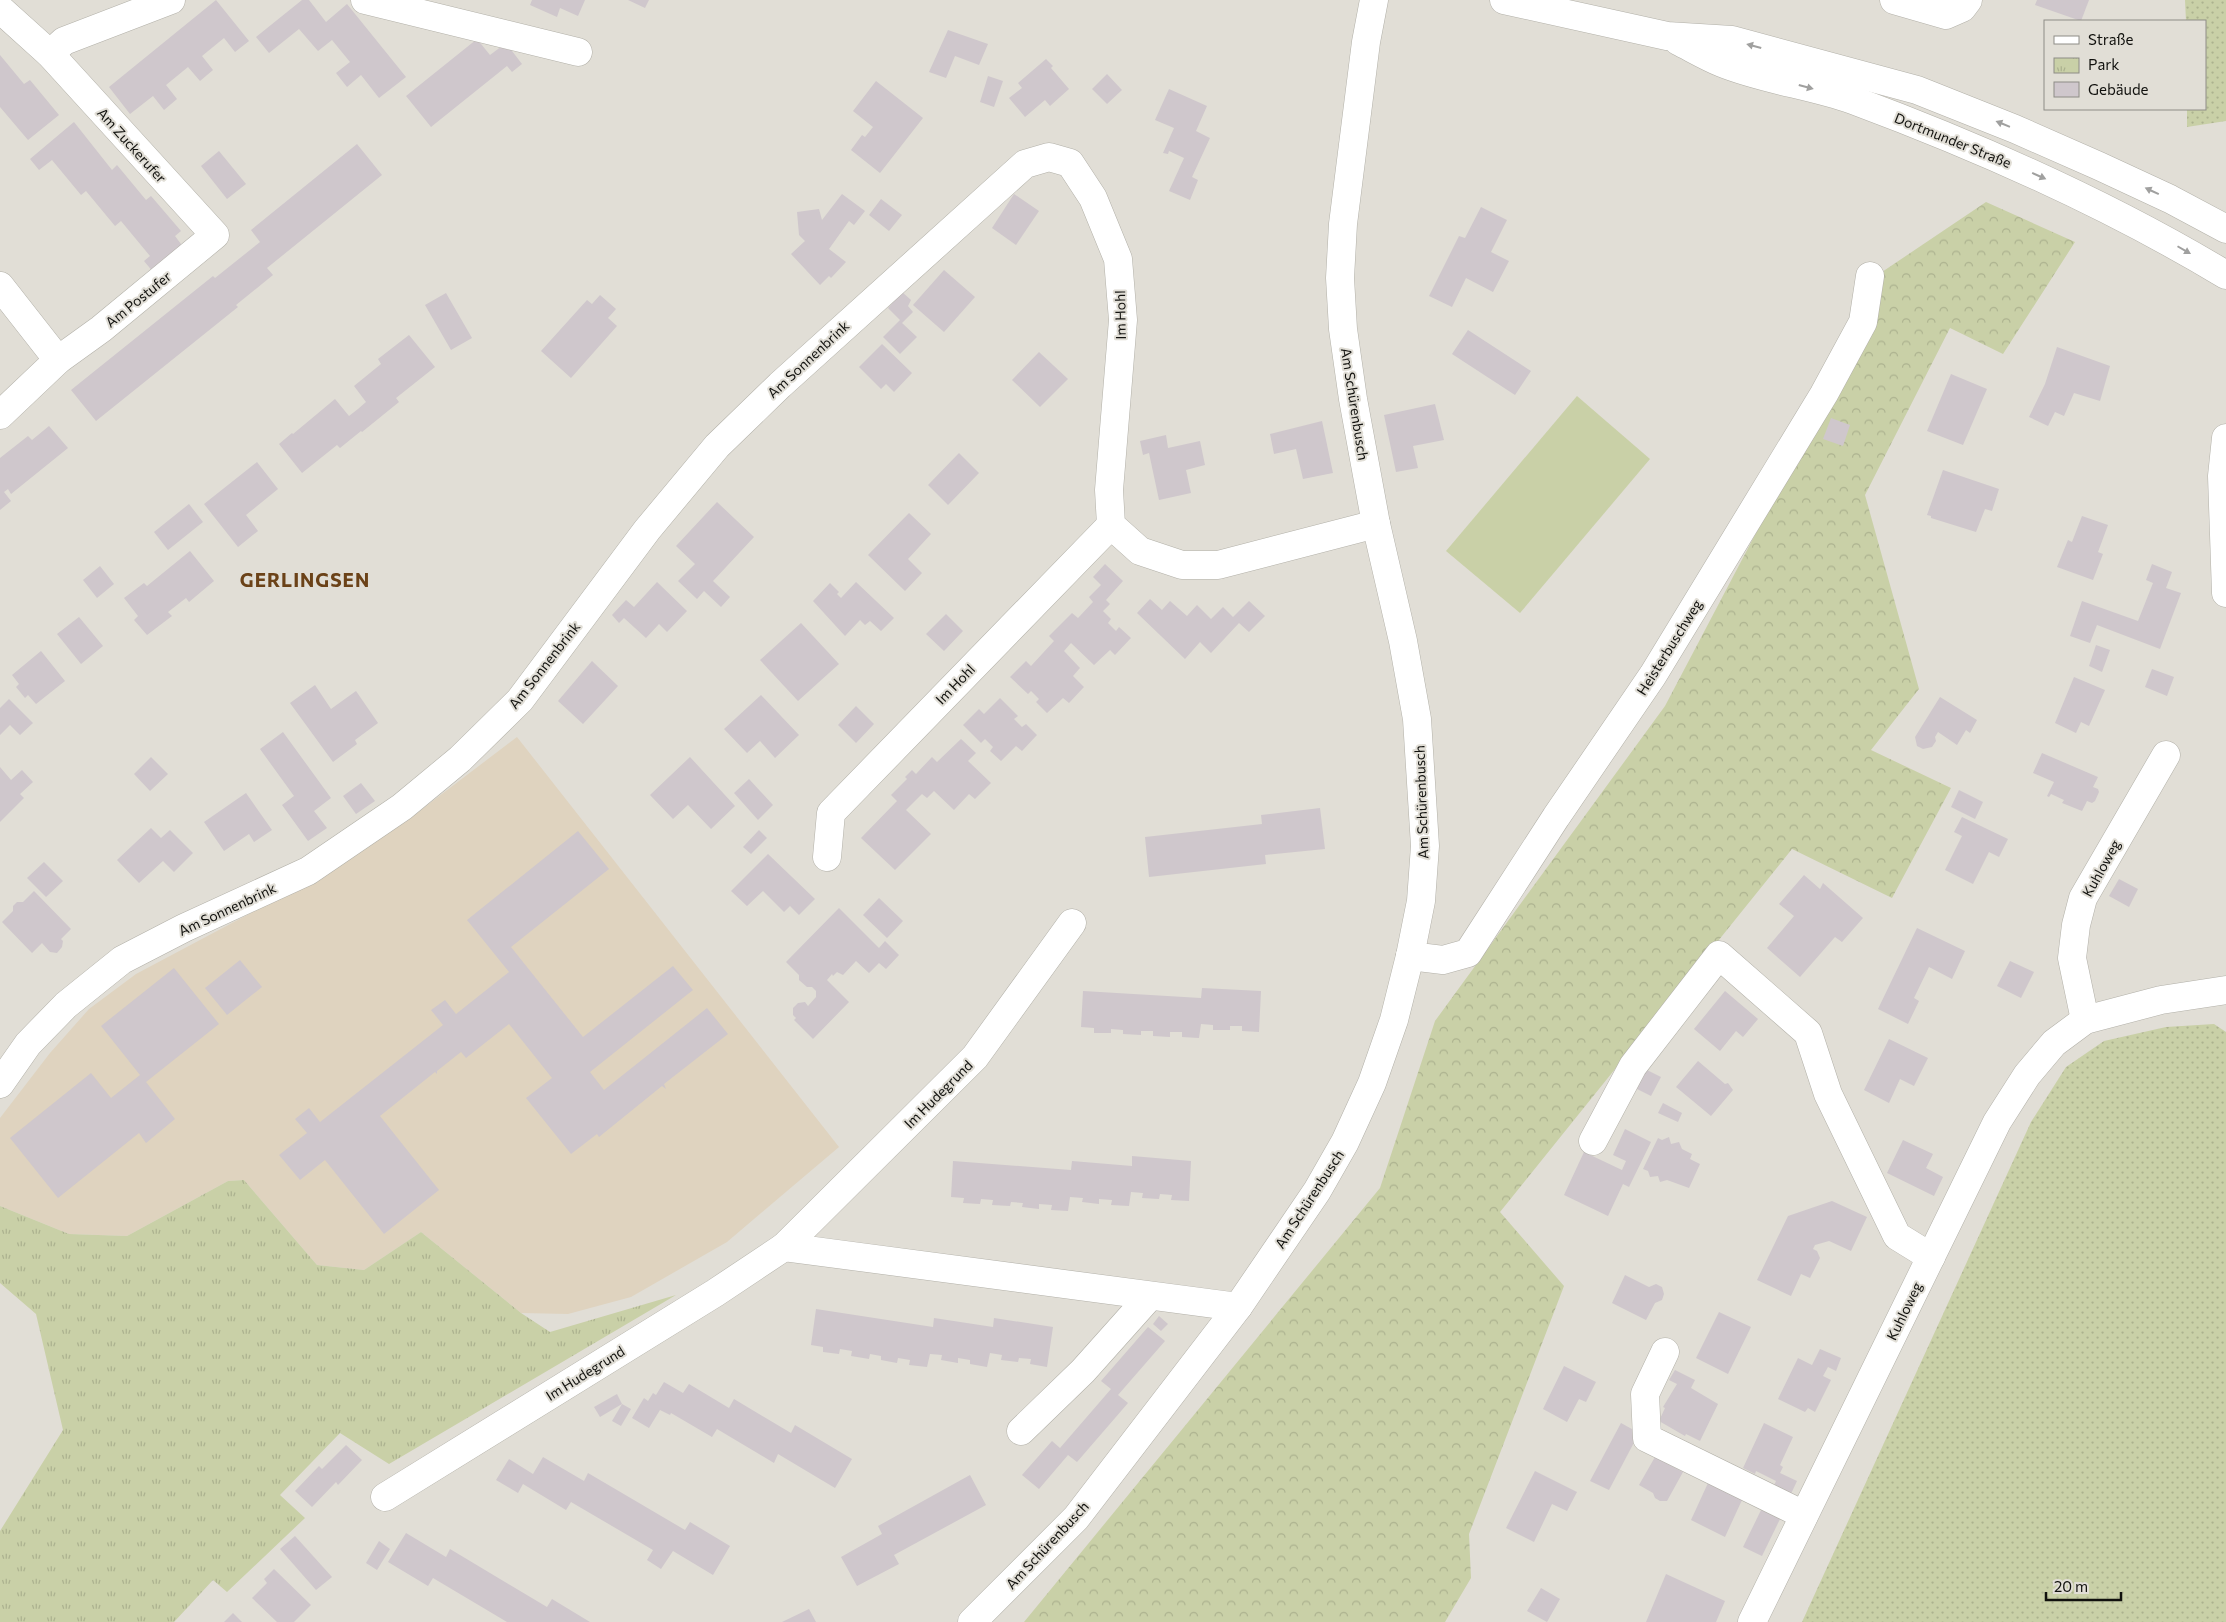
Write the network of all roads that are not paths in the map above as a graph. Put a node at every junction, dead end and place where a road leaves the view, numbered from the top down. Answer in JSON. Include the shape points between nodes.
{"nodes":[{"id":1,"x":171,"y":0,"type":"edge"},
{"id":2,"x":365,"y":0,"type":"edge"},
{"id":3,"x":1374,"y":0,"type":"edge"},
{"id":4,"x":1504,"y":0,"type":"edge"},
{"id":5,"x":1894,"y":0,"type":"edge"},
{"id":6,"x":1968,"y":0,"type":"edge"},
{"id":7,"x":0,"y":9,"type":"edge"},
{"id":8,"x":1667,"y":36,"type":"junction"},
{"id":9,"x":578,"y":52,"type":"dead end"},
{"id":10,"x":50,"y":54,"type":"junction"},
{"id":11,"x":1025,"y":164,"type":"joint"},
{"id":12,"x":2226,"y":229,"type":"edge"},
{"id":13,"x":215,"y":235,"type":"joint"},
{"id":14,"x":2226,"y":275,"type":"edge"},
{"id":15,"x":1870,"y":276,"type":"dead end"},
{"id":16,"x":0,"y":286,"type":"edge"},
{"id":17,"x":58,"y":360,"type":"junction"},
{"id":18,"x":0,"y":415,"type":"edge"},
{"id":19,"x":2226,"y":438,"type":"edge"},
{"id":20,"x":1376,"y":524,"type":"junction"},
{"id":21,"x":1111,"y":525,"type":"junction"},
{"id":22,"x":2226,"y":593,"type":"edge"},
{"id":23,"x":2166,"y":755,"type":"dead end"},
{"id":24,"x":827,"y":857,"type":"dead end"},
{"id":25,"x":1072,"y":923,"type":"dead end"},
{"id":26,"x":1410,"y":956,"type":"junction"},
{"id":27,"x":2226,"y":990,"type":"edge"},
{"id":28,"x":2085,"y":1020,"type":"junction"},
{"id":29,"x":0,"y":1084,"type":"edge"},
{"id":30,"x":1594,"y":1141,"type":"dead end"},
{"id":31,"x":784,"y":1247,"type":"junction"},
{"id":32,"x":1931,"y":1257,"type":"junction"},
{"id":33,"x":1150,"y":1296,"type":"junction"},
{"id":34,"x":1238,"y":1307,"type":"junction"},
{"id":35,"x":1665,"y":1352,"type":"dead end"},
{"id":36,"x":1021,"y":1431,"type":"dead end"},
{"id":37,"x":385,"y":1497,"type":"dead end"},
{"id":38,"x":1804,"y":1515,"type":"junction"},
{"id":39,"x":972,"y":1622,"type":"edge"},
{"id":40,"x":1752,"y":1622,"type":"edge"}],
"edges":[{"from":1,"to":10,"type":"street","via":[[64,41]]},
{"from":2,"to":9,"type":"street"},
{"from":3,"to":20,"type":"street","name":"Am Schürenbusch","via":[[1343,224],[1340,278],[1353,399]]},
{"from":4,"to":8,"type":"street","name":"Dortmunder Straße"},
{"from":5,"to":6,"type":"street","via":[[1946,15],[1962,8]]},
{"from":7,"to":10,"type":"street","name":"Am Zuckerufer"},
{"from":12,"to":8,"type":"street","name":"Dortmunder Straße","one_way":true,"via":[[2099,166],[1918,90],[1732,40]]},
{"from":8,"to":14,"type":"street","name":"Dortmunder Straße","one_way":true,"via":[[1723,63],[1850,99],[1924,126],[2080,195]]},
{"from":10,"to":13,"type":"street","name":"Am Zuckerufer"},
{"from":11,"to":21,"type":"street","name":"Im Hohl","via":[[1049,157],[1070,163],[1093,198],[1118,259],[1123,320],[1108,490]]},
{"from":11,"to":29,"type":"street","name":"Am Sonnenbrink","via":[[780,384],[717,446],[647,530],[520,700],[460,759],[402,807],[308,871],[122,960],[66,1005],[28,1044]]},
{"from":13,"to":17,"type":"street","name":"Am Postufer","via":[[101,329]]},
{"from":15,"to":26,"type":"street","name":"Heisterbuschweg","via":[[1863,322],[1824,394],[1653,675],[1468,953],[1443,960]]},
{"from":16,"to":17,"type":"street"},
{"from":17,"to":18,"type":"street","name":"Am Postufer"},
{"from":19,"to":22,"type":"street","via":[[2222,476]]},
{"from":20,"to":21,"type":"street","via":[[1209,565],[1182,565],[1140,551]]},
{"from":20,"to":26,"type":"street","name":"Am Schürenbusch","via":[[1404,641],[1417,719],[1425,846],[1421,901]]},
{"from":21,"to":24,"type":"street","name":"Im Hohl","via":[[831,813]]},
{"from":23,"to":28,"type":"street","name":"Kuhloweg","via":[[2083,898],[2072,958]]},
{"from":25,"to":31,"type":"street","name":"Im Hudegrund","via":[[975,1057]]},
{"from":26,"to":34,"type":"street","name":"Am Schürenbusch","via":[[1388,1038],[1345,1142],[1317,1191]]},
{"from":27,"to":28,"type":"street","name":"Kuhloweg","via":[[2161,1000]]},
{"from":28,"to":32,"type":"street","name":"Kuhloweg","via":[[2054,1043],[2027,1075],[1997,1122]]},
{"from":30,"to":32,"type":"street","via":[[1633,1066],[1719,955],[1808,1033],[1828,1094],[1896,1236]]},
{"from":31,"to":33,"type":"street"},
{"from":31,"to":37,"type":"street","name":"Im Hudegrund","via":[[715,1294]]},
{"from":32,"to":38,"type":"street","name":"Kuhloweg"},
{"from":33,"to":34,"type":"street"},
{"from":33,"to":36,"type":"street"},
{"from":34,"to":39,"type":"street","name":"Am Schürenbusch","via":[[1076,1518]]},
{"from":35,"to":38,"type":"street","via":[[1645,1394],[1647,1438]]},
{"from":38,"to":40,"type":"street","name":"Kuhloweg"}]}
